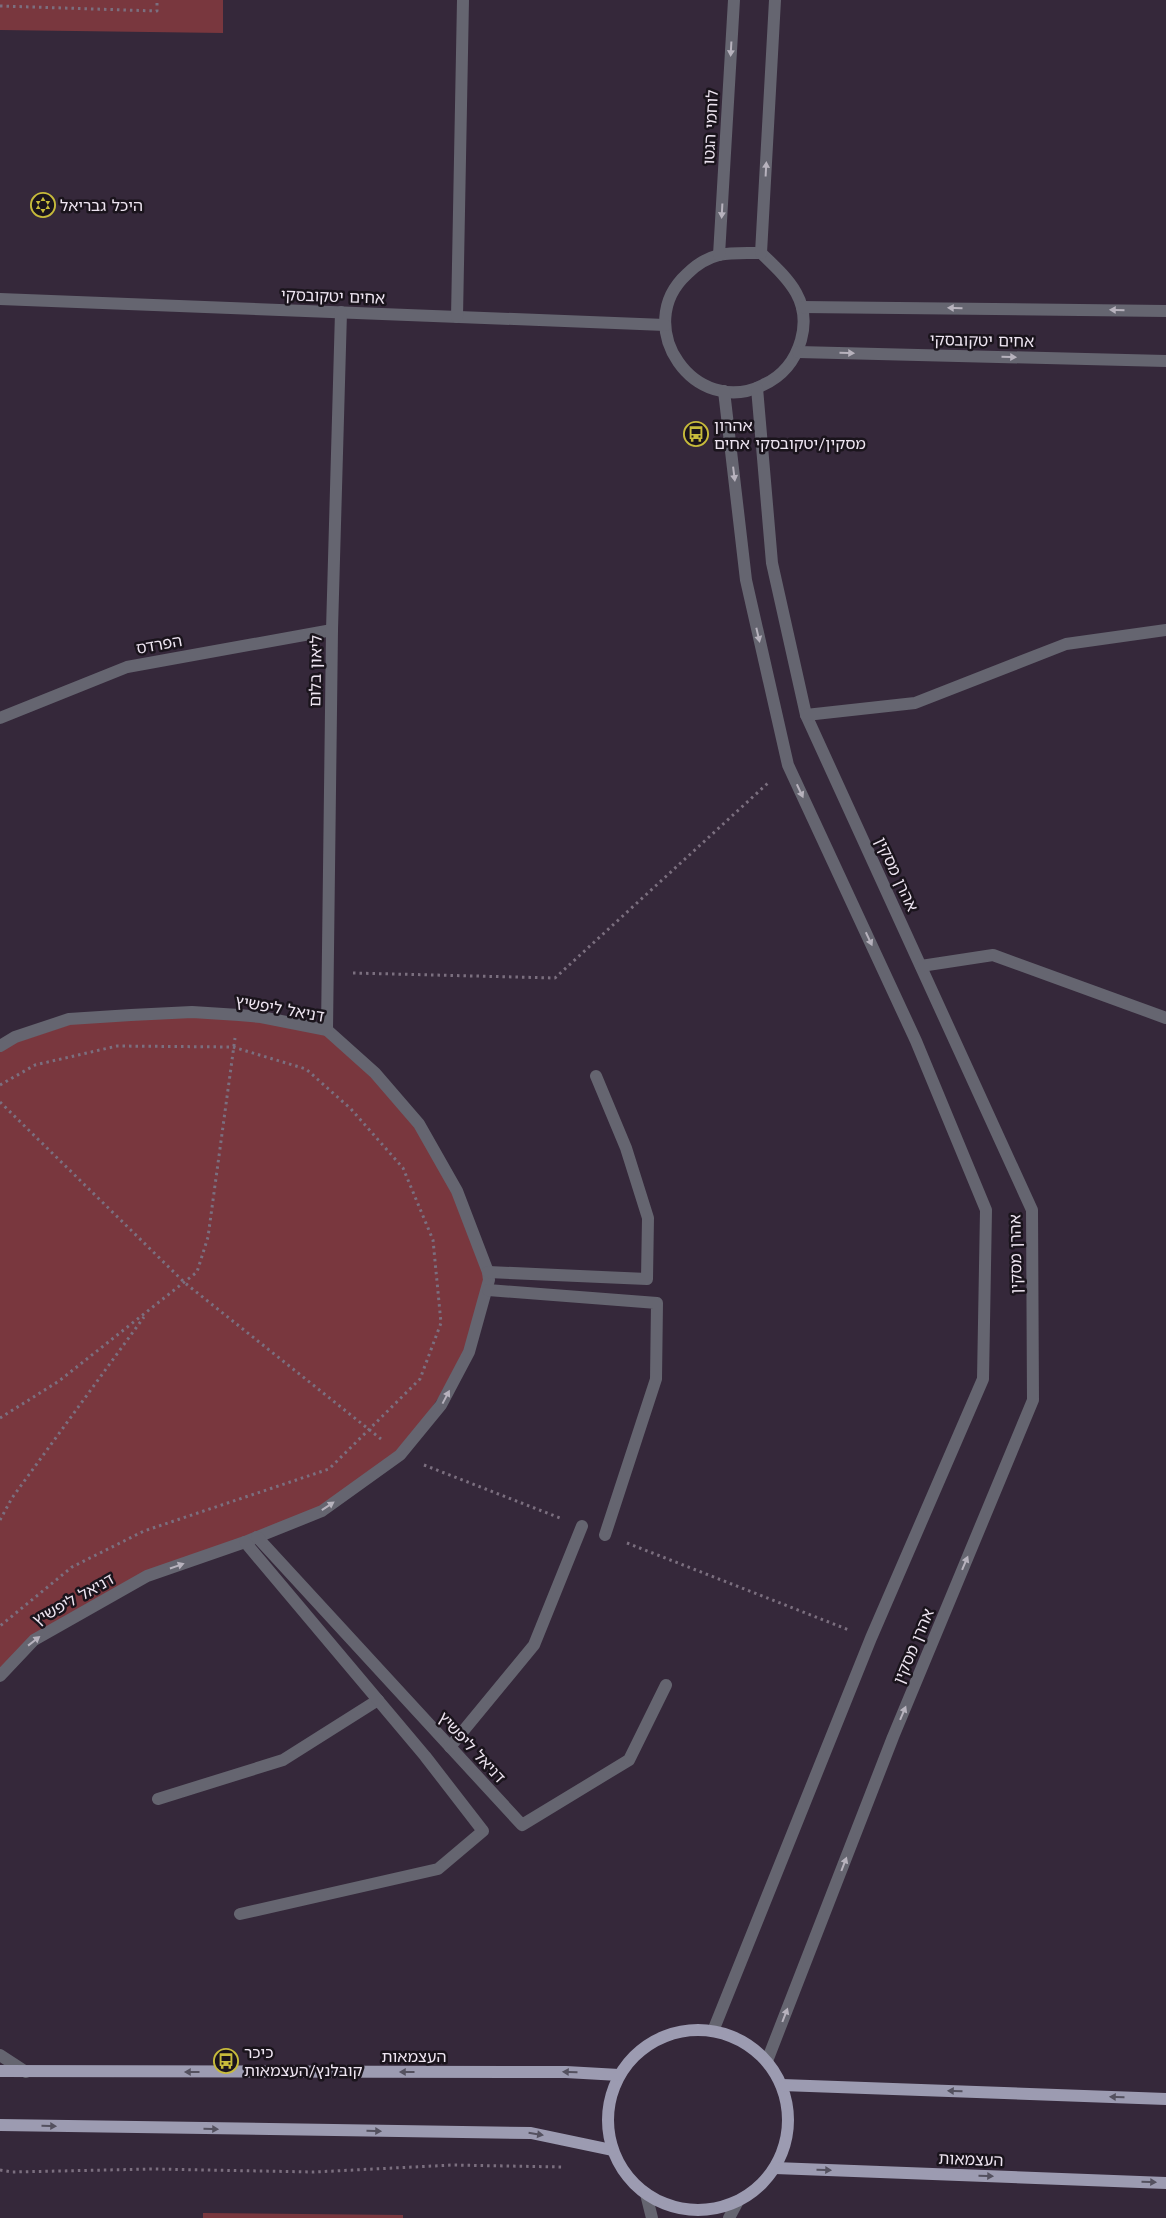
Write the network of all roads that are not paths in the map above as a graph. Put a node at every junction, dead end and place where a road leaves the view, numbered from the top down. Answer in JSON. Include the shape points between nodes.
{"nodes":[{"id":1,"x":463,"y":0,"type":"edge"},
{"id":2,"x":734,"y":0,"type":"edge"},
{"id":3,"x":775,"y":0,"type":"edge"},
{"id":4,"x":761,"y":253,"type":"junction"},
{"id":5,"x":719,"y":255,"type":"junction"},
{"id":6,"x":0,"y":299,"type":"edge"},
{"id":7,"x":802,"y":307,"type":"junction"},
{"id":8,"x":1166,"y":311,"type":"edge"},
{"id":9,"x":341,"y":312,"type":"junction"},
{"id":10,"x":457,"y":317,"type":"junction"},
{"id":11,"x":664,"y":325,"type":"junction"},
{"id":12,"x":798,"y":352,"type":"junction"},
{"id":13,"x":1166,"y":361,"type":"edge"},
{"id":14,"x":757,"y":388,"type":"junction"},
{"id":15,"x":724,"y":391,"type":"junction"},
{"id":16,"x":332,"y":630,"type":"junction"},
{"id":17,"x":1166,"y":630,"type":"edge"},
{"id":18,"x":806,"y":715,"type":"junction"},
{"id":19,"x":0,"y":718,"type":"edge"},
{"id":20,"x":921,"y":966,"type":"junction"},
{"id":21,"x":1166,"y":1018,"type":"edge"},
{"id":22,"x":327,"y":1030,"type":"junction"},
{"id":23,"x":0,"y":1046,"type":"edge"},
{"id":24,"x":596,"y":1076,"type":"dead end"},
{"id":25,"x":488,"y":1272,"type":"junction"},
{"id":26,"x":488,"y":1290,"type":"junction"},
{"id":27,"x":582,"y":1526,"type":"dead end"},
{"id":28,"x":605,"y":1535,"type":"dead end"},
{"id":29,"x":257,"y":1537,"type":"junction"},
{"id":30,"x":245,"y":1542,"type":"junction"},
{"id":31,"x":0,"y":1676,"type":"edge"},
{"id":32,"x":666,"y":1685,"type":"dead end"},
{"id":33,"x":378,"y":1700,"type":"junction"},
{"id":34,"x":450,"y":1747,"type":"junction"},
{"id":35,"x":158,"y":1799,"type":"dead end"},
{"id":36,"x":240,"y":1914,"type":"dead end"},
{"id":37,"x":714,"y":2031,"type":"junction"},
{"id":38,"x":0,"y":2055,"type":"edge"},
{"id":39,"x":767,"y":2061,"type":"junction"},
{"id":40,"x":0,"y":2071,"type":"edge"},
{"id":41,"x":26,"y":2072,"type":"junction"},
{"id":42,"x":619,"y":2075,"type":"junction"},
{"id":43,"x":782,"y":2085,"type":"junction"},
{"id":44,"x":1166,"y":2099,"type":"edge"},
{"id":45,"x":6,"y":2126,"type":"edge"},
{"id":46,"x":0,"y":2134,"type":"edge"},
{"id":47,"x":612,"y":2150,"type":"junction"},
{"id":48,"x":775,"y":2168,"type":"junction"},
{"id":49,"x":1166,"y":2183,"type":"edge"},
{"id":50,"x":646,"y":2194,"type":"junction"},
{"id":51,"x":738,"y":2201,"type":"junction"},
{"id":52,"x":652,"y":2218,"type":"edge"},
{"id":53,"x":728,"y":2218,"type":"edge"}],
"edges":[{"from":1,"to":10,"type":"street"},
{"from":2,"to":5,"type":"street","name":"לוחמי הגטו","one_way":true},
{"from":4,"to":3,"type":"street","one_way":true},
{"from":4,"to":5,"type":"street"},
{"from":4,"to":7,"type":"street","via":[[793,284]]},
{"from":5,"to":11,"type":"street","via":[[697,264],[679,280],[668,301]]},
{"from":6,"to":9,"type":"street","name":"אחים יטקובסקי"},
{"from":8,"to":7,"type":"street","name":"אחים יטקובסקי","one_way":true},
{"from":7,"to":12,"type":"street","via":[[804,329]]},
{"from":9,"to":10,"type":"street","name":"אחים יטקובסקי"},
{"from":9,"to":16,"type":"street","name":"ליאון בלום"},
{"from":10,"to":11,"type":"street","name":"אחים יטקובסקי"},
{"from":11,"to":15,"type":"street","via":[[676,361],[689,376]]},
{"from":12,"to":13,"type":"street","name":"אחים יטקובסקי","one_way":true},
{"from":12,"to":14,"type":"street","via":[[788,368]]},
{"from":14,"to":15,"type":"street","via":[[741,392]]},
{"from":14,"to":18,"type":"street","name":"אהרן מסקין","via":[[772,563]]},
{"from":15,"to":37,"type":"street","name":"אהרן מסקין","one_way":true,"via":[[746,580],[788,765],[916,1041],[986,1210],[982,1380],[871,1638]]},
{"from":16,"to":19,"type":"street","name":"הפרדס","via":[[127,667]]},
{"from":16,"to":22,"type":"street","name":"ליאון בלום"},
{"from":17,"to":18,"type":"street","via":[[1066,644],[915,703]]},
{"from":18,"to":20,"type":"street","name":"אהרן מסקין"},
{"from":20,"to":21,"type":"street","via":[[993,955]]},
{"from":39,"to":20,"type":"street","name":"אהרן מסקין","one_way":true,"via":[[893,1737],[1033,1400],[1032,1210]]},
{"from":22,"to":23,"type":"street","name":"דניאל ליפשיץ","via":[[261,1017],[192,1012],[69,1019],[15,1037]]},
{"from":22,"to":25,"type":"street","name":"דניאל ליפשיץ","via":[[375,1073],[419,1124],[457,1191]]},
{"from":24,"to":25,"type":"street","via":[[626,1148],[648,1218],[647,1278]]},
{"from":25,"to":26,"type":"street","name":"דניאל ליפשיץ"},
{"from":26,"to":28,"type":"street","via":[[657,1303],[656,1380]]},
{"from":29,"to":26,"type":"street","name":"דניאל ליפשיץ","one_way":true,"via":[[322,1510],[400,1456],[446,1396],[469,1352]]},
{"from":27,"to":34,"type":"street","via":[[534,1645]]},
{"from":29,"to":30,"type":"street","name":"דניאל ליפשיץ"},
{"from":29,"to":34,"type":"street","name":"דניאל ליפשיץ"},
{"from":31,"to":30,"type":"street","name":"דניאל ליפשיץ","one_way":true,"via":[[34,1640],[147,1576]]},
{"from":30,"to":33,"type":"street"},
{"from":32,"to":34,"type":"street","name":"דניאל ליפשיץ","via":[[628,1760],[522,1825]]},
{"from":33,"to":35,"type":"street","via":[[283,1760]]},
{"from":33,"to":36,"type":"street","via":[[483,1831],[438,1869]]},
{"from":37,"to":39,"type":"main road","via":[[743,2041]]},
{"from":37,"to":42,"type":"main road","via":[[686,2030],[659,2038],[636,2053]]},
{"from":38,"to":41,"type":"street"},
{"from":39,"to":43,"type":"main road"},
{"from":40,"to":41,"type":"main road","name":"העצמאות"},
{"from":42,"to":41,"type":"main road","name":"העצמאות","one_way":true,"via":[[566,2072]]},
{"from":42,"to":47,"type":"main road","via":[[609,2099],[607,2125]]},
{"from":44,"to":43,"type":"main road","one_way":true},
{"from":43,"to":48,"type":"main road","via":[[789,2112],[787,2141]]},
{"from":45,"to":46,"type":"street"},
{"from":45,"to":47,"type":"main road","one_way":true,"via":[[531,2133]]},
{"from":47,"to":50,"type":"main road","via":[[625,2175]]},
{"from":48,"to":49,"type":"main road","name":"העצמאות","one_way":true},
{"from":48,"to":51,"type":"main road","via":[[755,2191]]},
{"from":50,"to":51,"type":"main road","via":[[672,2207],[700,2211]]},
{"from":50,"to":52,"type":"street"},
{"from":51,"to":53,"type":"street"}]}
